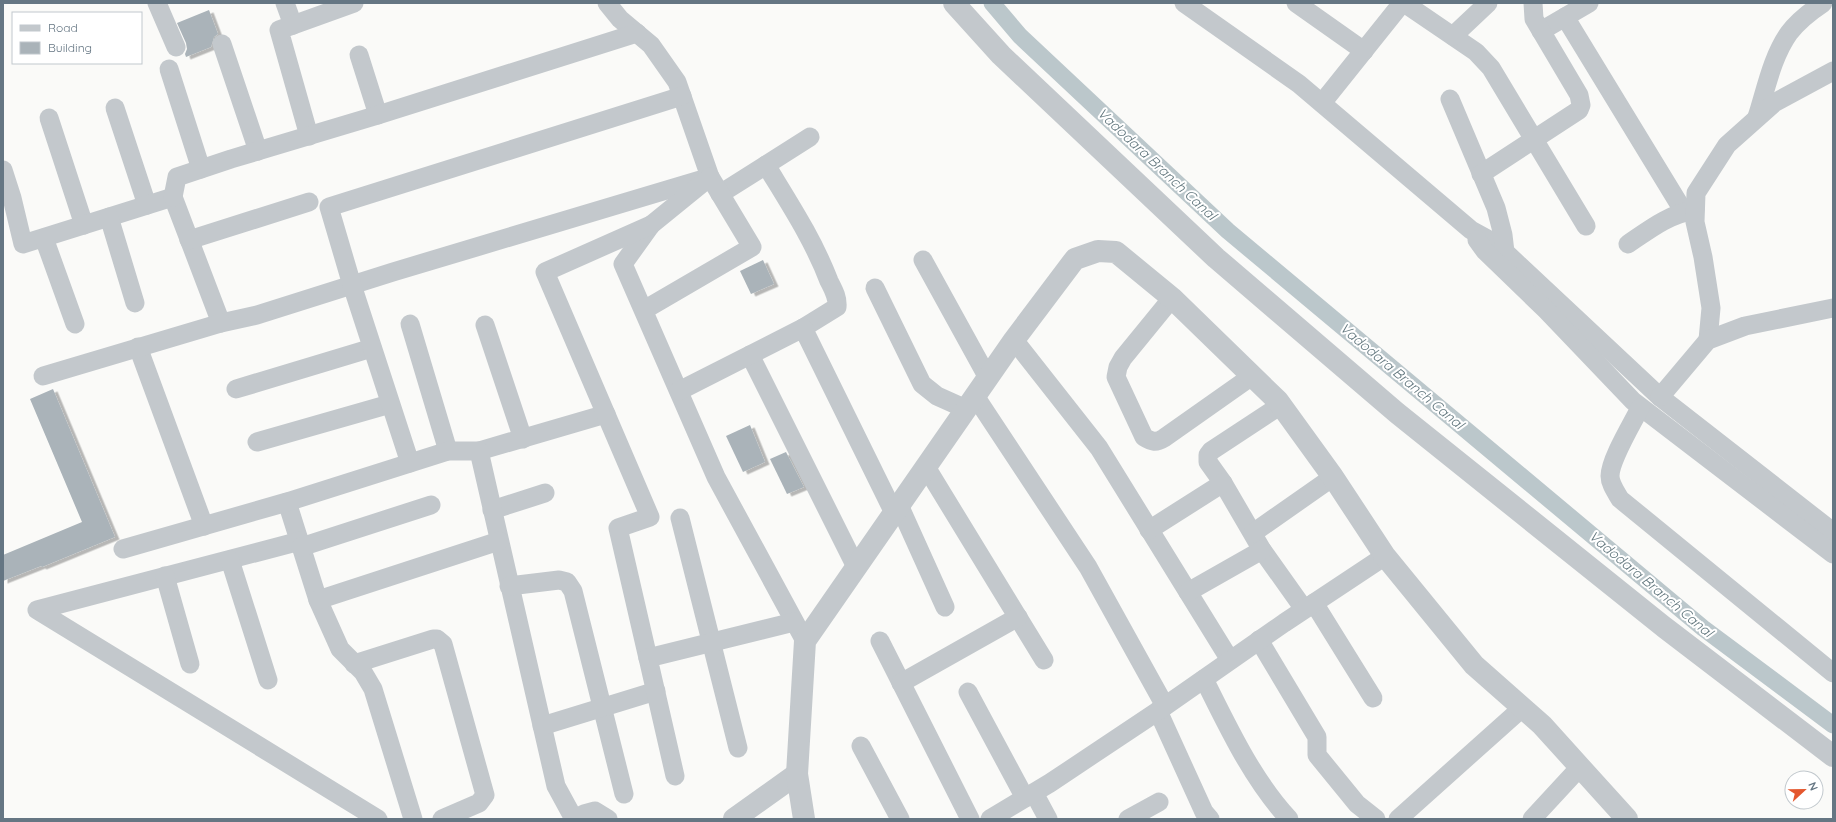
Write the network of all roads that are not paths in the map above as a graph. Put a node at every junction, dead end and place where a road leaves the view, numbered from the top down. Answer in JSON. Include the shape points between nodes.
{"nodes":[{"id":1,"x":157,"y":3,"type":"edge"},
{"id":2,"x":285,"y":3,"type":"edge"},
{"id":3,"x":607,"y":3,"type":"edge"},
{"id":4,"x":954,"y":3,"type":"edge"},
{"id":5,"x":1184,"y":3,"type":"edge"},
{"id":6,"x":1296,"y":3,"type":"edge"},
{"id":7,"x":1403,"y":3,"type":"edge"},
{"id":8,"x":1488,"y":3,"type":"edge"},
{"id":9,"x":1533,"y":3,"type":"edge"},
{"id":10,"x":1588,"y":3,"type":"edge"},
{"id":11,"x":1823,"y":3,"type":"edge"},
{"id":12,"x":349,"y":4,"type":"edge"},
{"id":13,"x":1565,"y":17,"type":"junction"},
{"id":14,"x":293,"y":25,"type":"junction"},
{"id":15,"x":1541,"y":31,"type":"junction"},
{"id":16,"x":637,"y":33,"type":"junction"},
{"id":17,"x":1453,"y":36,"type":"junction"},
{"id":18,"x":222,"y":44,"type":"dead end"},
{"id":19,"x":176,"y":47,"type":"dead end"},
{"id":20,"x":1364,"y":51,"type":"junction"},
{"id":21,"x":359,"y":55,"type":"dead end"},
{"id":22,"x":170,"y":69,"type":"dead end"},
{"id":23,"x":1833,"y":71,"type":"edge"},
{"id":24,"x":682,"y":96,"type":"junction"},
{"id":25,"x":1450,"y":99,"type":"dead end"},
{"id":26,"x":1322,"y":103,"type":"junction"},
{"id":27,"x":115,"y":108,"type":"dead end"},
{"id":28,"x":378,"y":115,"type":"junction"},
{"id":29,"x":49,"y":118,"type":"dead end"},
{"id":30,"x":1757,"y":118,"type":"junction"},
{"id":31,"x":309,"y":136,"type":"junction"},
{"id":32,"x":810,"y":137,"type":"dead end"},
{"id":33,"x":1534,"y":140,"type":"junction"},
{"id":34,"x":258,"y":151,"type":"junction"},
{"id":35,"x":766,"y":165,"type":"junction"},
{"id":36,"x":201,"y":169,"type":"junction"},
{"id":37,"x":3,"y":170,"type":"edge"},
{"id":38,"x":1481,"y":174,"type":"junction"},
{"id":39,"x":710,"y":177,"type":"junction"},
{"id":40,"x":720,"y":194,"type":"junction"},
{"id":41,"x":173,"y":197,"type":"junction"},
{"id":42,"x":309,"y":202,"type":"dead end"},
{"id":43,"x":147,"y":205,"type":"junction"},
{"id":44,"x":1690,"y":211,"type":"junction"},
{"id":45,"x":109,"y":217,"type":"junction"},
{"id":46,"x":84,"y":225,"type":"junction"},
{"id":47,"x":651,"y":225,"type":"junction"},
{"id":48,"x":1586,"y":226,"type":"dead end"},
{"id":49,"x":1471,"y":230,"type":"junction"},
{"id":50,"x":44,"y":238,"type":"junction"},
{"id":51,"x":189,"y":240,"type":"junction"},
{"id":52,"x":1628,"y":244,"type":"dead end"},
{"id":53,"x":1505,"y":252,"type":"junction"},
{"id":54,"x":923,"y":260,"type":"dead end"},
{"id":55,"x":352,"y":285,"type":"junction"},
{"id":56,"x":875,"y":288,"type":"dead end"},
{"id":57,"x":1172,"y":298,"type":"junction"},
{"id":58,"x":136,"y":303,"type":"dead end"},
{"id":59,"x":1833,"y":308,"type":"edge"},
{"id":60,"x":644,"y":310,"type":"junction"},
{"id":61,"x":221,"y":323,"type":"junction"},
{"id":62,"x":75,"y":324,"type":"dead end"},
{"id":63,"x":410,"y":324,"type":"dead end"},
{"id":64,"x":485,"y":325,"type":"dead end"},
{"id":65,"x":803,"y":328,"type":"junction"},
{"id":66,"x":1014,"y":340,"type":"junction"},
{"id":67,"x":1708,"y":340,"type":"junction"},
{"id":68,"x":138,"y":347,"type":"junction"},
{"id":69,"x":372,"y":348,"type":"junction"},
{"id":70,"x":750,"y":355,"type":"junction"},
{"id":71,"x":43,"y":376,"type":"dead end"},
{"id":72,"x":1252,"y":376,"type":"junction"},
{"id":73,"x":988,"y":378,"type":"junction"},
{"id":74,"x":236,"y":389,"type":"dead end"},
{"id":75,"x":679,"y":391,"type":"junction"},
{"id":76,"x":1660,"y":397,"type":"junction"},
{"id":77,"x":970,"y":402,"type":"junction"},
{"id":78,"x":390,"y":404,"type":"junction"},
{"id":79,"x":1281,"y":405,"type":"junction"},
{"id":80,"x":1640,"y":408,"type":"junction"},
{"id":81,"x":606,"y":414,"type":"junction"},
{"id":82,"x":523,"y":439,"type":"junction"},
{"id":83,"x":257,"y":442,"type":"dead end"},
{"id":84,"x":448,"y":451,"type":"junction"},
{"id":85,"x":479,"y":451,"type":"junction"},
{"id":86,"x":410,"y":463,"type":"junction"},
{"id":87,"x":926,"y":467,"type":"junction"},
{"id":88,"x":1333,"y":476,"type":"junction"},
{"id":89,"x":1223,"y":483,"type":"junction"},
{"id":90,"x":545,"y":493,"type":"dead end"},
{"id":91,"x":287,"y":502,"type":"junction"},
{"id":92,"x":431,"y":505,"type":"dead end"},
{"id":93,"x":896,"y":509,"type":"junction"},
{"id":94,"x":492,"y":510,"type":"junction"},
{"id":95,"x":680,"y":518,"type":"dead end"},
{"id":96,"x":204,"y":526,"type":"junction"},
{"id":97,"x":1149,"y":530,"type":"junction"},
{"id":98,"x":1833,"y":532,"type":"edge"},
{"id":99,"x":1253,"y":533,"type":"junction"},
{"id":100,"x":499,"y":542,"type":"junction"},
{"id":101,"x":300,"y":544,"type":"junction"},
{"id":102,"x":123,"y":549,"type":"dead end"},
{"id":103,"x":1262,"y":550,"type":"junction"},
{"id":104,"x":1833,"y":554,"type":"edge"},
{"id":105,"x":1385,"y":556,"type":"junction"},
{"id":106,"x":230,"y":560,"type":"junction"},
{"id":107,"x":856,"y":568,"type":"junction"},
{"id":108,"x":166,"y":576,"type":"junction"},
{"id":109,"x":509,"y":586,"type":"junction"},
{"id":110,"x":1188,"y":592,"type":"junction"},
{"id":111,"x":318,"y":600,"type":"junction"},
{"id":112,"x":1309,"y":606,"type":"junction"},
{"id":113,"x":945,"y":607,"type":"dead end"},
{"id":114,"x":1018,"y":617,"type":"junction"},
{"id":115,"x":794,"y":622,"type":"junction"},
{"id":116,"x":1259,"y":640,"type":"junction"},
{"id":117,"x":805,"y":641,"type":"junction"},
{"id":118,"x":880,"y":641,"type":"dead end"},
{"id":119,"x":711,"y":642,"type":"junction"},
{"id":120,"x":648,"y":658,"type":"junction"},
{"id":121,"x":1044,"y":660,"type":"dead end"},
{"id":122,"x":1230,"y":660,"type":"junction"},
{"id":123,"x":190,"y":664,"type":"dead end"},
{"id":124,"x":354,"y":664,"type":"junction"},
{"id":125,"x":1833,"y":673,"type":"edge"},
{"id":126,"x":1204,"y":679,"type":"junction"},
{"id":127,"x":268,"y":680,"type":"dead end"},
{"id":128,"x":901,"y":683,"type":"junction"},
{"id":129,"x":656,"y":691,"type":"junction"},
{"id":130,"x":968,"y":692,"type":"dead end"},
{"id":131,"x":1373,"y":698,"type":"dead end"},
{"id":132,"x":601,"y":708,"type":"junction"},
{"id":133,"x":1162,"y":708,"type":"junction"},
{"id":134,"x":1522,"y":708,"type":"junction"},
{"id":135,"x":542,"y":726,"type":"junction"},
{"id":136,"x":862,"y":746,"type":"dead end"},
{"id":137,"x":738,"y":748,"type":"dead end"},
{"id":138,"x":1833,"y":756,"type":"edge"},
{"id":139,"x":1580,"y":767,"type":"junction"},
{"id":140,"x":797,"y":774,"type":"junction"},
{"id":141,"x":675,"y":776,"type":"dead end"},
{"id":142,"x":624,"y":794,"type":"dead end"},
{"id":143,"x":1029,"y":795,"type":"junction"},
{"id":144,"x":1159,"y":802,"type":"dead end"},
{"id":145,"x":378,"y":819,"type":"edge"},
{"id":146,"x":412,"y":819,"type":"edge"},
{"id":147,"x":442,"y":819,"type":"edge"},
{"id":148,"x":574,"y":819,"type":"edge"},
{"id":149,"x":581,"y":819,"type":"edge"},
{"id":150,"x":608,"y":819,"type":"edge"},
{"id":151,"x":734,"y":819,"type":"edge"},
{"id":152,"x":804,"y":819,"type":"edge"},
{"id":153,"x":900,"y":819,"type":"edge"},
{"id":154,"x":970,"y":819,"type":"edge"},
{"id":155,"x":990,"y":819,"type":"edge"},
{"id":156,"x":1048,"y":819,"type":"edge"},
{"id":157,"x":1128,"y":819,"type":"edge"},
{"id":158,"x":1210,"y":819,"type":"edge"},
{"id":159,"x":1289,"y":819,"type":"edge"},
{"id":160,"x":1376,"y":819,"type":"edge"},
{"id":161,"x":1398,"y":819,"type":"edge"},
{"id":162,"x":1532,"y":819,"type":"edge"},
{"id":163,"x":1627,"y":819,"type":"edge"}],
"edges":[{"from":1,"to":19,"type":"street"},
{"from":2,"to":14,"type":"street"},
{"from":3,"to":16,"type":"street","via":[[620,19]]},
{"from":4,"to":138,"type":"street","via":[[1001,55],[1216,258],[1397,413],[1664,628]]},
{"from":5,"to":26,"type":"street"},
{"from":6,"to":20,"type":"street"},
{"from":7,"to":17,"type":"street"},
{"from":7,"to":20,"type":"street"},
{"from":8,"to":17,"type":"street"},
{"from":9,"to":15,"type":"street","via":[[1533,15]]},
{"from":10,"to":13,"type":"street"},
{"from":11,"to":30,"type":"street","via":[[1807,14],[1789,33],[1778,52]]},
{"from":12,"to":14,"type":"street"},
{"from":13,"to":15,"type":"street"},
{"from":13,"to":44,"type":"street"},
{"from":14,"to":31,"type":"street","via":[[279,30]]},
{"from":15,"to":33,"type":"street","via":[[1579,95],[1582,105]]},
{"from":16,"to":24,"type":"street","via":[[651,45],[677,82]]},
{"from":16,"to":28,"type":"street"},
{"from":17,"to":33,"type":"street","via":[[1476,52],[1491,68]]},
{"from":18,"to":34,"type":"street"},
{"from":20,"to":26,"type":"street"},
{"from":21,"to":28,"type":"street"},
{"from":22,"to":36,"type":"street"},
{"from":23,"to":30,"type":"street","via":[[1774,103]]},
{"from":24,"to":39,"type":"street"},
{"from":24,"to":55,"type":"street","via":[[329,207]]},
{"from":25,"to":38,"type":"street"},
{"from":26,"to":49,"type":"street"},
{"from":27,"to":43,"type":"street"},
{"from":28,"to":31,"type":"street"},
{"from":29,"to":46,"type":"street"},
{"from":30,"to":44,"type":"street","via":[[1727,145],[1696,193]]},
{"from":31,"to":34,"type":"street"},
{"from":32,"to":35,"type":"street"},
{"from":33,"to":38,"type":"street"},
{"from":33,"to":48,"type":"street"},
{"from":34,"to":36,"type":"street"},
{"from":35,"to":40,"type":"street"},
{"from":35,"to":65,"type":"street","via":[[802,222],[838,301],[837,306]]},
{"from":36,"to":41,"type":"street","via":[[177,178]]},
{"from":37,"to":50,"type":"street","via":[[23,244]]},
{"from":38,"to":53,"type":"street","via":[[1500,222]]},
{"from":39,"to":40,"type":"street"},
{"from":39,"to":47,"type":"street"},
{"from":39,"to":55,"type":"street"},
{"from":40,"to":60,"type":"street","via":[[752,248]]},
{"from":41,"to":43,"type":"street"},
{"from":41,"to":51,"type":"street"},
{"from":42,"to":51,"type":"street"},
{"from":43,"to":45,"type":"street"},
{"from":44,"to":52,"type":"street","via":[[1659,222]]},
{"from":44,"to":67,"type":"street","via":[[1703,257],[1711,308]]},
{"from":45,"to":46,"type":"street"},
{"from":45,"to":58,"type":"street"},
{"from":46,"to":50,"type":"street"},
{"from":47,"to":60,"type":"street","via":[[623,264]]},
{"from":47,"to":81,"type":"street","via":[[545,272]]},
{"from":49,"to":53,"type":"street"},
{"from":49,"to":80,"type":"street","via":[[1485,251]]},
{"from":50,"to":62,"type":"street"},
{"from":51,"to":61,"type":"street"},
{"from":53,"to":76,"type":"street"},
{"from":54,"to":73,"type":"street"},
{"from":55,"to":61,"type":"street","via":[[257,315]]},
{"from":55,"to":69,"type":"street"},
{"from":56,"to":77,"type":"street","via":[[922,384],[937,396]]},
{"from":57,"to":66,"type":"street","via":[[1116,252],[1098,251],[1075,259]]},
{"from":57,"to":72,"type":"street"},
{"from":57,"to":72,"type":"street","via":[[1118,367],[1116,377],[1144,437],[1157,442]]},
{"from":59,"to":67,"type":"street","via":[[1745,326]]},
{"from":60,"to":75,"type":"street"},
{"from":61,"to":68,"type":"street"},
{"from":63,"to":84,"type":"street"},
{"from":64,"to":82,"type":"street"},
{"from":65,"to":70,"type":"street"},
{"from":65,"to":93,"type":"street"},
{"from":66,"to":73,"type":"street"},
{"from":66,"to":97,"type":"street","via":[[1099,448]]},
{"from":67,"to":76,"type":"street"},
{"from":68,"to":71,"type":"street"},
{"from":68,"to":96,"type":"street"},
{"from":69,"to":74,"type":"street"},
{"from":69,"to":78,"type":"street"},
{"from":70,"to":75,"type":"street"},
{"from":70,"to":107,"type":"street"},
{"from":72,"to":79,"type":"street"},
{"from":73,"to":77,"type":"street"},
{"from":75,"to":115,"type":"street","via":[[716,477]]},
{"from":76,"to":98,"type":"street"},
{"from":77,"to":87,"type":"street"},
{"from":77,"to":133,"type":"street","via":[[1088,567]]},
{"from":78,"to":83,"type":"street"},
{"from":78,"to":86,"type":"street"},
{"from":79,"to":88,"type":"street"},
{"from":79,"to":89,"type":"street","via":[[1208,455],[1208,462]]},
{"from":80,"to":104,"type":"street"},
{"from":80,"to":125,"type":"street","via":[[1612,466],[1610,477],[1615,491],[1626,504]]},
{"from":81,"to":82,"type":"street"},
{"from":81,"to":120,"type":"street","via":[[650,517],[618,528]]},
{"from":82,"to":85,"type":"street"},
{"from":84,"to":85,"type":"street"},
{"from":84,"to":86,"type":"street"},
{"from":85,"to":94,"type":"street"},
{"from":86,"to":91,"type":"street"},
{"from":87,"to":93,"type":"street"},
{"from":87,"to":114,"type":"street"},
{"from":88,"to":99,"type":"street"},
{"from":88,"to":105,"type":"street"},
{"from":89,"to":97,"type":"street"},
{"from":89,"to":99,"type":"street"},
{"from":90,"to":94,"type":"street"},
{"from":91,"to":96,"type":"street"},
{"from":91,"to":101,"type":"street"},
{"from":92,"to":101,"type":"street"},
{"from":93,"to":107,"type":"street"},
{"from":93,"to":113,"type":"street"},
{"from":94,"to":100,"type":"street"},
{"from":95,"to":119,"type":"street"},
{"from":96,"to":102,"type":"street"},
{"from":97,"to":110,"type":"street"},
{"from":99,"to":103,"type":"street"},
{"from":100,"to":109,"type":"street"},
{"from":100,"to":111,"type":"street"},
{"from":101,"to":106,"type":"street"},
{"from":101,"to":111,"type":"street"},
{"from":103,"to":110,"type":"street"},
{"from":103,"to":112,"type":"street"},
{"from":105,"to":112,"type":"street"},
{"from":105,"to":134,"type":"street","via":[[1474,665]]},
{"from":106,"to":108,"type":"street"},
{"from":106,"to":127,"type":"street"},
{"from":107,"to":117,"type":"street"},
{"from":108,"to":123,"type":"street"},
{"from":108,"to":145,"type":"street","via":[[37,610]]},
{"from":109,"to":132,"type":"street","via":[[559,580],[567,582],[573,591]]},
{"from":109,"to":135,"type":"street"},
{"from":110,"to":122,"type":"street"},
{"from":111,"to":124,"type":"street","via":[[340,649]]},
{"from":112,"to":116,"type":"street"},
{"from":112,"to":131,"type":"street"},
{"from":114,"to":121,"type":"street"},
{"from":114,"to":128,"type":"street"},
{"from":115,"to":117,"type":"street"},
{"from":115,"to":119,"type":"street"},
{"from":116,"to":122,"type":"street"},
{"from":116,"to":160,"type":"street","via":[[1317,737],[1318,755],[1357,804]]},
{"from":117,"to":140,"type":"street"},
{"from":118,"to":128,"type":"street"},
{"from":119,"to":120,"type":"street"},
{"from":119,"to":137,"type":"street"},
{"from":120,"to":129,"type":"street"},
{"from":122,"to":126,"type":"street"},
{"from":124,"to":146,"type":"street","via":[[363,672],[373,689]]},
{"from":124,"to":147,"type":"street","via":[[433,639],[444,644],[485,795],[479,803]]},
{"from":126,"to":133,"type":"street"},
{"from":126,"to":159,"type":"street","via":[[1232,733],[1272,800]]},
{"from":128,"to":154,"type":"street"},
{"from":129,"to":132,"type":"street"},
{"from":129,"to":141,"type":"street"},
{"from":130,"to":143,"type":"street"},
{"from":132,"to":135,"type":"street"},
{"from":132,"to":142,"type":"street"},
{"from":133,"to":143,"type":"street"},
{"from":133,"to":158,"type":"street","via":[[1204,812]]},
{"from":134,"to":139,"type":"street","via":[[1542,725]]},
{"from":134,"to":161,"type":"street"},
{"from":135,"to":148,"type":"street","via":[[556,786]]},
{"from":136,"to":153,"type":"street"},
{"from":139,"to":162,"type":"street"},
{"from":139,"to":163,"type":"street"},
{"from":140,"to":151,"type":"street"},
{"from":140,"to":152,"type":"street"},
{"from":143,"to":155,"type":"street"},
{"from":143,"to":156,"type":"street"},
{"from":144,"to":157,"type":"street"},
{"from":149,"to":150,"type":"street","via":[[584,814],[595,811]]}]}
